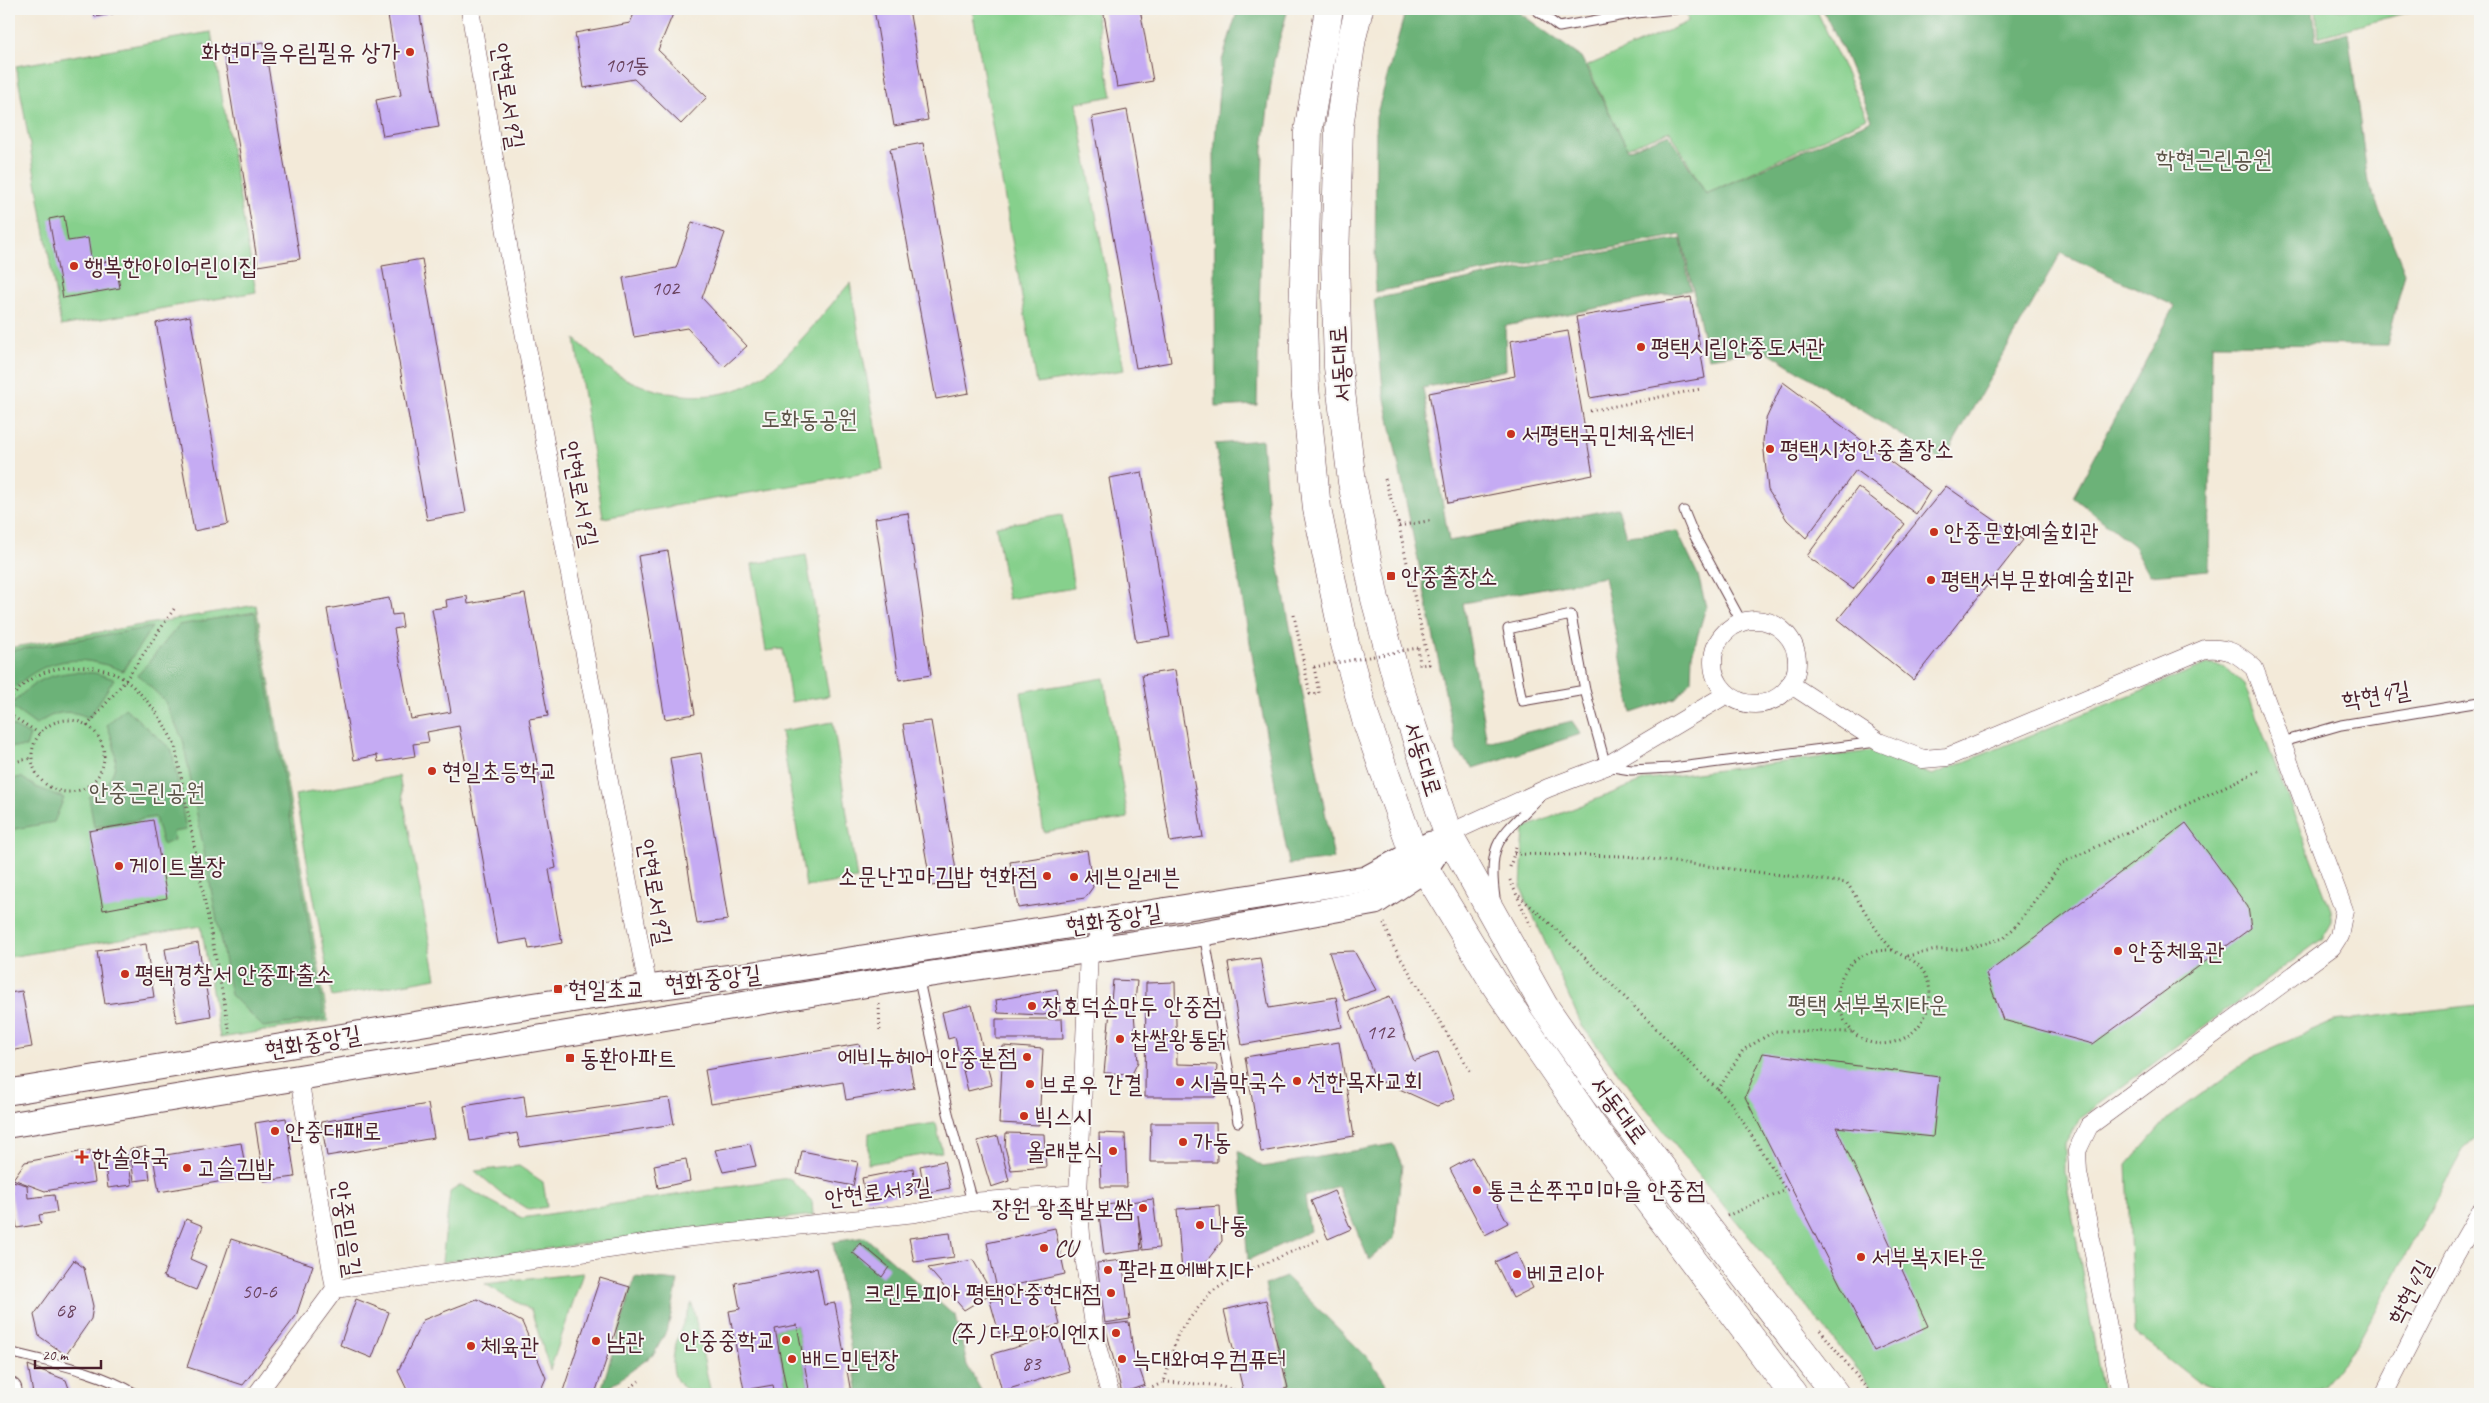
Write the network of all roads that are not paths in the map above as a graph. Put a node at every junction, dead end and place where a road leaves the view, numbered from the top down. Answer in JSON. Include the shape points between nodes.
{"nodes":[{"id":1,"x":470,"y":9,"type":"edge"},
{"id":2,"x":1329,"y":9,"type":"edge"},
{"id":3,"x":1359,"y":9,"type":"edge"},
{"id":4,"x":1535,"y":9,"type":"edge"},
{"id":5,"x":1676,"y":9,"type":"edge"},
{"id":6,"x":1684,"y":511,"type":"dead end"},
{"id":7,"x":1741,"y":621,"type":"junction"},
{"id":8,"x":1790,"y":684,"type":"junction"},
{"id":9,"x":1585,"y":690,"type":"junction"},
{"id":10,"x":1727,"y":694,"type":"junction"},
{"id":11,"x":2480,"y":702,"type":"edge"},
{"id":12,"x":1879,"y":742,"type":"junction"},
{"id":13,"x":2282,"y":742,"type":"junction"},
{"id":14,"x":1606,"y":766,"type":"junction"},
{"id":15,"x":1548,"y":788,"type":"junction"},
{"id":16,"x":1448,"y":834,"type":"junction"},
{"id":17,"x":1419,"y":862,"type":"junction"},
{"id":18,"x":1110,"y":920,"type":"junction"},
{"id":19,"x":1498,"y":925,"type":"junction"},
{"id":20,"x":1204,"y":934,"type":"junction"},
{"id":21,"x":1089,"y":952,"type":"junction"},
{"id":22,"x":918,"y":976,"type":"junction"},
{"id":23,"x":648,"y":988,"type":"junction"},
{"id":24,"x":655,"y":1020,"type":"junction"},
{"id":25,"x":299,"y":1078,"type":"junction"},
{"id":26,"x":9,"y":1092,"type":"edge"},
{"id":27,"x":1238,"y":1122,"type":"dead end"},
{"id":28,"x":9,"y":1126,"type":"edge"},
{"id":29,"x":1078,"y":1194,"type":"junction"},
{"id":30,"x":972,"y":1202,"type":"junction"},
{"id":31,"x":2480,"y":1212,"type":"edge"},
{"id":32,"x":335,"y":1289,"type":"junction"},
{"id":33,"x":9,"y":1352,"type":"edge"},
{"id":34,"x":9,"y":1390,"type":"edge"},
{"id":35,"x":10,"y":1394,"type":"edge"},
{"id":36,"x":136,"y":1394,"type":"edge"},
{"id":37,"x":258,"y":1394,"type":"edge"},
{"id":38,"x":1110,"y":1394,"type":"edge"},
{"id":39,"x":1793,"y":1394,"type":"edge"},
{"id":40,"x":1835,"y":1394,"type":"edge"},
{"id":41,"x":2121,"y":1394,"type":"edge"},
{"id":42,"x":2384,"y":1394,"type":"edge"}],
"edges":[{"from":1,"to":23,"type":"street","name":"안현로서9길","via":[[510,257]]},
{"from":2,"to":17,"type":"main road","name":"서동대로","via":[[1308,132],[1303,292],[1305,387],[1317,509],[1345,644],[1366,720]]},
{"from":3,"to":16,"type":"main road","name":"서동대로","via":[[1339,127],[1335,260],[1338,367],[1352,482],[1375,599],[1397,680]]},
{"from":4,"to":5,"type":"lane","via":[[1559,27]]},
{"from":6,"to":7,"type":"lane"},
{"from":7,"to":8,"type":"street","via":[[1767,621],[1779,627],[1789,638],[1796,651],[1797,665]]},
{"from":7,"to":10,"type":"street","via":[[1724,632],[1714,650],[1715,676]]},
{"from":8,"to":10,"type":"street","via":[[1773,700],[1759,704],[1744,703]]},
{"from":8,"to":12,"type":"street"},
{"from":9,"to":9,"type":"lane","via":[[1570,615],[1508,629],[1522,701]]},
{"from":9,"to":14,"type":"lane"},
{"from":10,"to":14,"type":"street"},
{"from":11,"to":13,"type":"lane","name":"학현4길","via":[[2341,725]]},
{"from":12,"to":13,"type":"street","via":[[1924,759],[1947,757],[2205,649],[2221,648],[2239,655],[2254,668]]},
{"from":12,"to":14,"type":"lane","via":[[1672,768],[1631,770]]},
{"from":13,"to":41,"type":"street","via":[[2344,910],[2342,925],[2332,947],[2089,1126],[2077,1151],[2078,1172]]},
{"from":14,"to":15,"type":"street"},
{"from":15,"to":16,"type":"street"},
{"from":15,"to":19,"type":"lane","via":[[1503,834],[1494,850],[1492,874]]},
{"from":16,"to":17,"type":"street"},
{"from":16,"to":19,"type":"main road","name":"서동대로"},
{"from":17,"to":18,"type":"street","name":"현화중앙길","via":[[1366,878]]},
{"from":17,"to":20,"type":"street","via":[[1375,902]]},
{"from":17,"to":39,"type":"main road","name":"서동대로","via":[[1496,986],[1593,1127]]},
{"from":18,"to":21,"type":"street"},
{"from":18,"to":23,"type":"street","name":"현화중앙길"},
{"from":19,"to":40,"type":"main road","name":"서동대로","via":[[1544,1006],[1605,1094]]},
{"from":20,"to":21,"type":"street"},
{"from":20,"to":27,"type":"lane"},
{"from":21,"to":22,"type":"street"},
{"from":21,"to":29,"type":"street"},
{"from":22,"to":24,"type":"street"},
{"from":22,"to":30,"type":"lane","via":[[948,1113]]},
{"from":23,"to":24,"type":"street"},
{"from":23,"to":26,"type":"street","name":"현화중앙길"},
{"from":24,"to":25,"type":"street"},
{"from":25,"to":28,"type":"street"},
{"from":25,"to":32,"type":"street","name":"안중믿음길"},
{"from":29,"to":30,"type":"street","name":"안현로서3길"},
{"from":29,"to":38,"type":"street","via":[[1097,1346]]},
{"from":30,"to":32,"type":"street","name":"안현로서3길","via":[[916,1213],[684,1238]]},
{"from":31,"to":42,"type":"street","name":"학현4길"},
{"from":32,"to":37,"type":"street","name":"안중믿음길"},
{"from":33,"to":36,"type":"lane","via":[[84,1371]]},
{"from":34,"to":35,"type":"street"}]}
